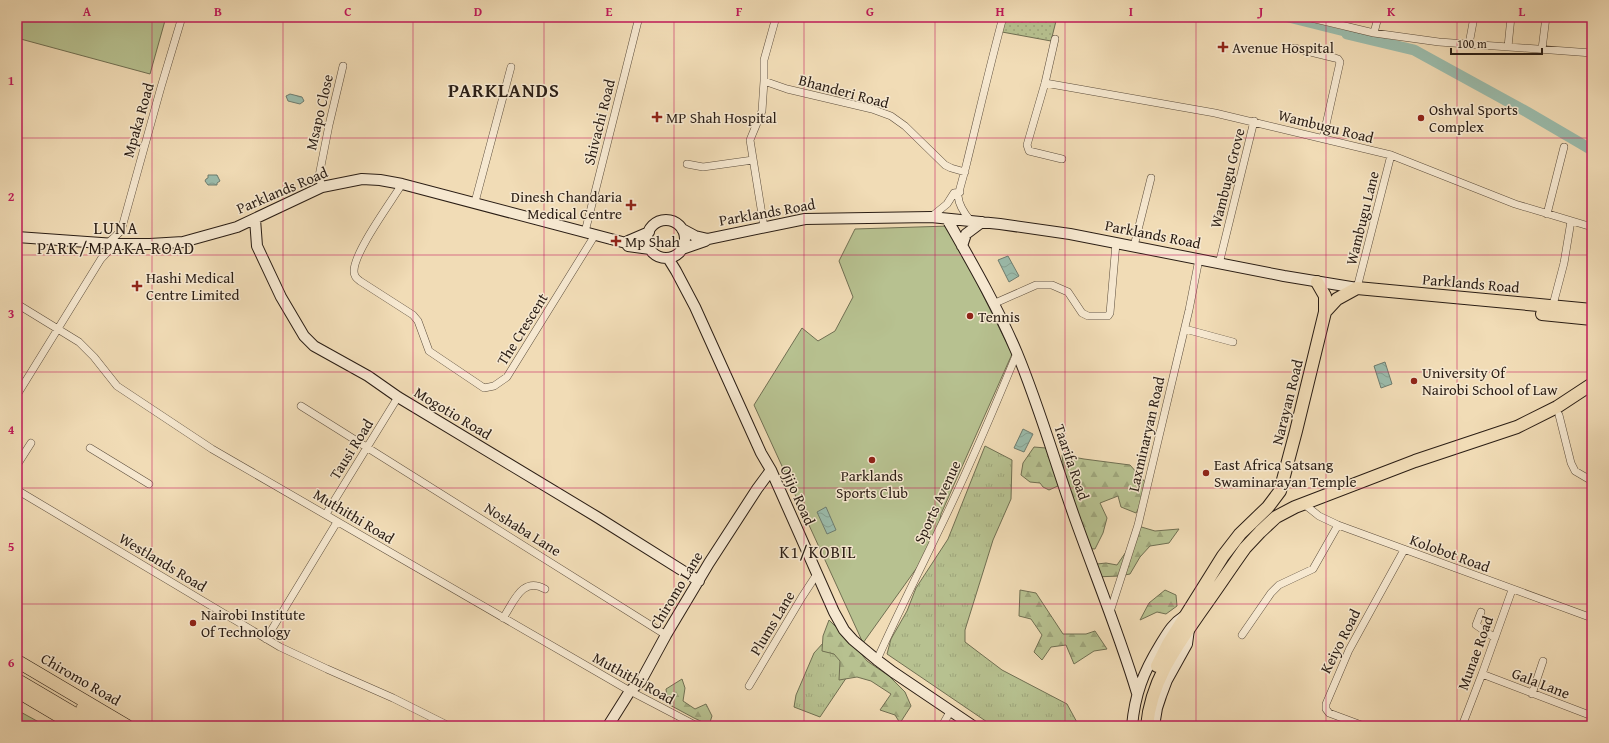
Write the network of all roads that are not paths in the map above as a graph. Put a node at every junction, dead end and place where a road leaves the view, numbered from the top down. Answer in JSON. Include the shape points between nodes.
{"nodes":[{"id":1,"x":182,"y":17,"type":"edge"},
{"id":2,"x":639,"y":17,"type":"edge"},
{"id":3,"x":776,"y":17,"type":"edge"},
{"id":4,"x":1003,"y":17,"type":"edge"},
{"id":5,"x":1306,"y":17,"type":"edge"},
{"id":6,"x":1378,"y":17,"type":"edge"},
{"id":7,"x":1474,"y":17,"type":"edge"},
{"id":8,"x":1511,"y":17,"type":"edge"},
{"id":9,"x":1546,"y":17,"type":"edge"},
{"id":10,"x":1374,"y":33,"type":"junction"},
{"id":11,"x":1055,"y":39,"type":"dead end"},
{"id":12,"x":1469,"y":44,"type":"junction"},
{"id":13,"x":1508,"y":47,"type":"junction"},
{"id":14,"x":1294,"y":48,"type":"dead end"},
{"id":15,"x":1542,"y":49,"type":"junction"},
{"id":16,"x":1592,"y":53,"type":"edge"},
{"id":17,"x":343,"y":66,"type":"dead end"},
{"id":18,"x":511,"y":67,"type":"dead end"},
{"id":19,"x":764,"y":81,"type":"junction"},
{"id":20,"x":1045,"y":83,"type":"junction"},
{"id":21,"x":1254,"y":121,"type":"junction"},
{"id":22,"x":1323,"y":138,"type":"junction"},
{"id":23,"x":1564,"y":147,"type":"dead end"},
{"id":24,"x":1391,"y":155,"type":"junction"},
{"id":25,"x":1062,"y":159,"type":"dead end"},
{"id":26,"x":753,"y":160,"type":"junction"},
{"id":27,"x":687,"y":164,"type":"dead end"},
{"id":28,"x":965,"y":172,"type":"junction"},
{"id":29,"x":1151,"y":178,"type":"dead end"},
{"id":30,"x":402,"y":184,"type":"junction"},
{"id":31,"x":322,"y":187,"type":"junction"},
{"id":32,"x":960,"y":192,"type":"junction"},
{"id":33,"x":475,"y":202,"type":"junction"},
{"id":34,"x":1547,"y":214,"type":"junction"},
{"id":35,"x":931,"y":217,"type":"junction"},
{"id":36,"x":255,"y":219,"type":"junction"},
{"id":37,"x":947,"y":219,"type":"junction"},
{"id":38,"x":970,"y":220,"type":"junction"},
{"id":39,"x":1571,"y":221,"type":"junction"},
{"id":40,"x":982,"y":222,"type":"junction"},
{"id":41,"x":764,"y":227,"type":"junction"},
{"id":42,"x":1592,"y":228,"type":"edge"},
{"id":43,"x":682,"y":229,"type":"junction"},
{"id":44,"x":121,"y":231,"type":"junction"},
{"id":45,"x":649,"y":232,"type":"junction"},
{"id":46,"x":590,"y":234,"type":"junction"},
{"id":47,"x":17,"y":237,"type":"edge"},
{"id":48,"x":708,"y":239,"type":"junction"},
{"id":49,"x":93,"y":241,"type":"junction"},
{"id":50,"x":626,"y":243,"type":"junction"},
{"id":51,"x":1116,"y":243,"type":"junction"},
{"id":52,"x":111,"y":244,"type":"junction"},
{"id":53,"x":138,"y":244,"type":"junction"},
{"id":54,"x":962,"y":246,"type":"junction"},
{"id":55,"x":1134,"y":246,"type":"junction"},
{"id":56,"x":650,"y":249,"type":"junction"},
{"id":57,"x":681,"y":251,"type":"junction"},
{"id":58,"x":668,"y":258,"type":"junction"},
{"id":59,"x":101,"y":259,"type":"junction"},
{"id":60,"x":1199,"y":259,"type":"junction"},
{"id":61,"x":1219,"y":264,"type":"junction"},
{"id":62,"x":676,"y":271,"type":"junction"},
{"id":63,"x":1317,"y":282,"type":"junction"},
{"id":64,"x":1358,"y":288,"type":"junction"},
{"id":65,"x":1404,"y":293,"type":"junction"},
{"id":66,"x":1554,"y":301,"type":"junction"},
{"id":67,"x":17,"y":304,"type":"edge"},
{"id":68,"x":993,"y":304,"type":"junction"},
{"id":69,"x":1592,"y":305,"type":"edge"},
{"id":70,"x":1592,"y":310,"type":"edge"},
{"id":71,"x":1325,"y":312,"type":"junction"},
{"id":72,"x":1592,"y":319,"type":"edge"},
{"id":73,"x":1184,"y":328,"type":"junction"},
{"id":74,"x":58,"y":329,"type":"junction"},
{"id":75,"x":1233,"y":342,"type":"dead end"},
{"id":76,"x":1017,"y":353,"type":"junction"},
{"id":77,"x":1592,"y":376,"type":"edge"},
{"id":78,"x":1592,"y":384,"type":"edge"},
{"id":79,"x":1592,"y":393,"type":"edge"},
{"id":80,"x":17,"y":395,"type":"edge"},
{"id":81,"x":398,"y":398,"type":"junction"},
{"id":82,"x":301,"y":406,"type":"dead end"},
{"id":83,"x":1559,"y":414,"type":"junction"},
{"id":84,"x":31,"y":443,"type":"dead end"},
{"id":85,"x":90,"y":448,"type":"dead end"},
{"id":86,"x":366,"y":448,"type":"junction"},
{"id":87,"x":1415,"y":461,"type":"junction"},
{"id":88,"x":17,"y":465,"type":"edge"},
{"id":89,"x":1400,"y":467,"type":"junction"},
{"id":90,"x":771,"y":470,"type":"junction"},
{"id":91,"x":1592,"y":481,"type":"edge"},
{"id":92,"x":149,"y":484,"type":"dead end"},
{"id":93,"x":17,"y":490,"type":"edge"},
{"id":94,"x":1304,"y":504,"type":"junction"},
{"id":95,"x":326,"y":514,"type":"junction"},
{"id":96,"x":337,"y":522,"type":"junction"},
{"id":97,"x":1338,"y":525,"type":"junction"},
{"id":98,"x":1404,"y":550,"type":"junction"},
{"id":99,"x":817,"y":574,"type":"junction"},
{"id":100,"x":699,"y":581,"type":"junction"},
{"id":101,"x":545,"y":589,"type":"dead end"},
{"id":102,"x":1512,"y":590,"type":"junction"},
{"id":103,"x":1110,"y":612,"type":"junction"},
{"id":104,"x":1481,"y":612,"type":"dead end"},
{"id":105,"x":1186,"y":614,"type":"junction"},
{"id":106,"x":1592,"y":617,"type":"edge"},
{"id":107,"x":503,"y":618,"type":"junction"},
{"id":108,"x":1189,"y":629,"type":"junction"},
{"id":109,"x":666,"y":635,"type":"junction"},
{"id":110,"x":1242,"y":636,"type":"dead end"},
{"id":111,"x":1495,"y":638,"type":"junction"},
{"id":112,"x":266,"y":639,"type":"junction"},
{"id":113,"x":1164,"y":658,"type":"junction"},
{"id":114,"x":877,"y":660,"type":"junction"},
{"id":115,"x":1127,"y":660,"type":"junction"},
{"id":116,"x":17,"y":661,"type":"edge"},
{"id":117,"x":1543,"y":661,"type":"dead end"},
{"id":118,"x":17,"y":664,"type":"edge"},
{"id":119,"x":1146,"y":669,"type":"junction"},
{"id":120,"x":1482,"y":674,"type":"junction"},
{"id":121,"x":17,"y":680,"type":"edge"},
{"id":122,"x":750,"y":686,"type":"dead end"},
{"id":123,"x":17,"y":691,"type":"edge"},
{"id":124,"x":630,"y":691,"type":"junction"},
{"id":125,"x":1137,"y":693,"type":"junction"},
{"id":126,"x":1532,"y":694,"type":"junction"},
{"id":127,"x":17,"y":697,"type":"edge"},
{"id":128,"x":951,"y":710,"type":"junction"},
{"id":129,"x":1592,"y":716,"type":"edge"},
{"id":130,"x":64,"y":726,"type":"edge"},
{"id":131,"x":76,"y":726,"type":"edge"},
{"id":132,"x":94,"y":726,"type":"edge"},
{"id":133,"x":108,"y":726,"type":"edge"},
{"id":134,"x":127,"y":726,"type":"edge"},
{"id":135,"x":449,"y":726,"type":"edge"},
{"id":136,"x":608,"y":726,"type":"edge"},
{"id":137,"x":697,"y":726,"type":"edge"},
{"id":138,"x":942,"y":726,"type":"edge"},
{"id":139,"x":973,"y":726,"type":"edge"},
{"id":140,"x":1132,"y":726,"type":"edge"},
{"id":141,"x":1139,"y":726,"type":"edge"},
{"id":142,"x":1147,"y":726,"type":"edge"},
{"id":143,"x":1154,"y":726,"type":"edge"},
{"id":144,"x":1364,"y":726,"type":"edge"},
{"id":145,"x":1462,"y":726,"type":"edge"}],
"edges":[{"from":1,"to":44,"type":"street","name":"Mpaka Road"},
{"from":2,"to":46,"type":"street","name":"Shivachi Road"},
{"from":3,"to":19,"type":"street","via":[[764,60]]},
{"from":4,"to":28,"type":"street"},
{"from":5,"to":10,"type":"street"},
{"from":6,"to":10,"type":"street"},
{"from":7,"to":12,"type":"street"},
{"from":8,"to":13,"type":"street"},
{"from":9,"to":15,"type":"street"},
{"from":10,"to":12,"type":"street"},
{"from":11,"to":20,"type":"street"},
{"from":12,"to":13,"type":"street"},
{"from":13,"to":15,"type":"street"},
{"from":14,"to":22,"type":"street","via":[[1335,58],[1340,62]]},
{"from":15,"to":16,"type":"street"},
{"from":17,"to":31,"type":"street","name":"Msapo Close","via":[[319,176]]},
{"from":18,"to":33,"type":"street"},
{"from":19,"to":26,"type":"street","via":[[762,111],[750,140]]},
{"from":19,"to":28,"type":"street","name":"Bhanderi Road","via":[[892,116],[945,165]]},
{"from":20,"to":21,"type":"street","name":"Wambugu Road"},
{"from":20,"to":25,"type":"street","via":[[1027,145],[1029,151]]},
{"from":21,"to":22,"type":"street","name":"Wambugu Road"},
{"from":21,"to":61,"type":"street","name":"Wambugu Grove"},
{"from":22,"to":24,"type":"street","name":"Wambugu Road"},
{"from":23,"to":34,"type":"street"},
{"from":24,"to":34,"type":"street","name":"Wambugu Road"},
{"from":24,"to":64,"type":"street","name":"Wambugu Lane"},
{"from":26,"to":27,"type":"street","via":[[703,167]]},
{"from":26,"to":41,"type":"street"},
{"from":28,"to":32,"type":"street"},
{"from":29,"to":55,"type":"street"},
{"from":30,"to":31,"type":"main road","name":"Parklands Road","via":[[362,180]]},
{"from":30,"to":33,"type":"main road","name":"Parklands Road"},
{"from":30,"to":46,"type":"street","name":"The Crescent","via":[[361,250],[354,268],[355,276],[413,315],[420,325],[429,351],[484,388],[494,386],[508,377]]},
{"from":31,"to":36,"type":"main road","name":"Parklands Road"},
{"from":32,"to":35,"type":"street","via":[[954,193],[948,204]]},
{"from":32,"to":38,"type":"street","via":[[957,194],[959,203]]},
{"from":33,"to":46,"type":"main road","name":"Parklands Road"},
{"from":34,"to":39,"type":"street","name":"Wambugu Road"},
{"from":35,"to":37,"type":"main road","name":"Parklands Road"},
{"from":35,"to":41,"type":"main road","name":"Parklands Road","via":[[805,218]]},
{"from":36,"to":53,"type":"main road","name":"Parklands Road","via":[[209,236],[183,242]]},
{"from":36,"to":81,"type":"main road","name":"Mogotio Road","via":[[257,246],[284,304],[304,336],[314,346],[368,376]]},
{"from":37,"to":38,"type":"main road","name":"Parklands Road"},
{"from":37,"to":54,"type":"main road","name":"Taarifa Road"},
{"from":38,"to":40,"type":"main road","name":"Parklands Road"},
{"from":39,"to":42,"type":"street","name":"Wambugu Road"},
{"from":39,"to":66,"type":"street"},
{"from":40,"to":51,"type":"main road","name":"Parklands Road"},
{"from":40,"to":54,"type":"main road","via":[[966,234]]},
{"from":41,"to":48,"type":"main road","name":"Parklands Road"},
{"from":43,"to":45,"type":"main road","via":[[673,222],[662,221]]},
{"from":43,"to":48,"type":"main road","name":"Parklands Road"},
{"from":43,"to":57,"type":"main road","via":[[685,242]]},
{"from":44,"to":52,"type":"street"},
{"from":44,"to":53,"type":"street","via":[[126,239]]},
{"from":45,"to":50,"type":"main road"},
{"from":45,"to":56,"type":"main road"},
{"from":46,"to":50,"type":"main road","name":"Parklands Road"},
{"from":47,"to":49,"type":"main road","name":"Parklands Road"},
{"from":48,"to":57,"type":"main road","name":"Parklands Road"},
{"from":49,"to":52,"type":"main road","name":"Parklands Road"},
{"from":49,"to":59,"type":"street","via":[[101,252]]},
{"from":50,"to":56,"type":"main road","name":"Parklands Road","via":[[628,246]]},
{"from":51,"to":55,"type":"main road","name":"Parklands Road"},
{"from":51,"to":68,"type":"street","via":[[1108,316],[1088,316],[1082,313],[1068,292],[1052,285],[1036,285]]},
{"from":52,"to":53,"type":"main road","name":"Parklands Road"},
{"from":52,"to":59,"type":"street"},
{"from":54,"to":68,"type":"main road","name":"Taarifa Road"},
{"from":55,"to":60,"type":"main road","name":"Parklands Road"},
{"from":56,"to":58,"type":"main road","via":[[654,254]]},
{"from":57,"to":58,"type":"main road"},
{"from":57,"to":62,"type":"main road"},
{"from":58,"to":62,"type":"main road","name":"Ojijo Road"},
{"from":59,"to":74,"type":"street"},
{"from":60,"to":61,"type":"main road","name":"Parklands Road"},
{"from":60,"to":73,"type":"street","name":"Laxminaryan Road"},
{"from":61,"to":63,"type":"main road","name":"Parklands Road"},
{"from":62,"to":90,"type":"main road","name":"Ojijo Road"},
{"from":63,"to":64,"type":"main road","name":"Parklands Road"},
{"from":63,"to":71,"type":"main road","via":[[1325,296]]},
{"from":64,"to":65,"type":"main road","name":"Parklands Road"},
{"from":64,"to":71,"type":"main road","via":[[1337,298]]},
{"from":65,"to":66,"type":"main road","via":[[1429,290]]},
{"from":65,"to":70,"type":"main road","name":"Parklands Road"},
{"from":65,"to":72,"type":"main road","via":[[1405,299],[1410,301]]},
{"from":66,"to":69,"type":"main road"},
{"from":67,"to":74,"type":"street","name":"Muthithi Road"},
{"from":68,"to":76,"type":"main road","name":"Taarifa Road"},
{"from":71,"to":105,"type":"main road","name":"Narayan Road","via":[[1280,491],[1233,542]]},
{"from":73,"to":75,"type":"street"},
{"from":73,"to":103,"type":"street","name":"Laxminaryan Road","via":[[1138,525]]},
{"from":74,"to":80,"type":"street"},
{"from":74,"to":95,"type":"street","name":"Muthithi Road","via":[[84,346],[110,379],[127,393],[212,449]]},
{"from":76,"to":103,"type":"main road","name":"Taarifa Road"},
{"from":76,"to":114,"type":"street","name":"Sports Avenue","via":[[985,430]]},
{"from":77,"to":87,"type":"main road","via":[[1565,395],[1534,411],[1432,450]]},
{"from":78,"to":87,"type":"main road","via":[[1557,407],[1517,426]]},
{"from":79,"to":83,"type":"main road"},
{"from":81,"to":86,"type":"street","name":"Tausi Road"},
{"from":81,"to":100,"type":"main road","name":"Mogotio Road"},
{"from":82,"to":86,"type":"street","name":"Noshaba Lane"},
{"from":83,"to":89,"type":"main road","via":[[1504,439],[1414,468]]},
{"from":83,"to":91,"type":"street","via":[[1570,463],[1575,471]]},
{"from":84,"to":88,"type":"street"},
{"from":85,"to":92,"type":"street"},
{"from":86,"to":95,"type":"street","name":"Tausi Road"},
{"from":86,"to":109,"type":"street","name":"Noshaba Lane"},
{"from":87,"to":89,"type":"main road"},
{"from":89,"to":94,"type":"main road"},
{"from":90,"to":99,"type":"main road","name":"Ojijo Road"},
{"from":90,"to":100,"type":"main road","name":"Chiromo Lane","via":[[756,489]]},
{"from":93,"to":112,"type":"street","name":"Westlands Road"},
{"from":94,"to":97,"type":"street","name":"Kolobot Road","via":[[1319,516]]},
{"from":94,"to":108,"type":"main road","via":[[1276,518],[1245,548]]},
{"from":95,"to":96,"type":"street","name":"Muthithi Road"},
{"from":96,"to":107,"type":"street","name":"Muthithi Road"},
{"from":96,"to":112,"type":"street"},
{"from":97,"to":98,"type":"street","name":"Kolobot Road"},
{"from":97,"to":110,"type":"street","via":[[1313,569],[1279,585]]},
{"from":98,"to":102,"type":"street","name":"Kolobot Road"},
{"from":98,"to":144,"type":"street","name":"Keiyo Road","via":[[1349,650],[1326,704],[1329,712]]},
{"from":99,"to":114,"type":"main road","name":"Ojijo Road","via":[[844,630]]},
{"from":99,"to":122,"type":"street","name":"Plums Lane"},
{"from":100,"to":109,"type":"main road","name":"Chiromo Lane"},
{"from":101,"to":107,"type":"street","via":[[534,585],[526,586]]},
{"from":102,"to":106,"type":"street","name":"Kolobot Road"},
{"from":102,"to":111,"type":"street","name":"Munae Road"},
{"from":103,"to":115,"type":"main road","name":"Taarifa Road"},
{"from":104,"to":111,"type":"street","via":[[1476,625]]},
{"from":105,"to":113,"type":"main road","name":"Narayan Road"},
{"from":105,"to":119,"type":"main road","via":[[1175,622]]},
{"from":107,"to":124,"type":"street","name":"Muthithi Road"},
{"from":108,"to":113,"type":"main road"},
{"from":108,"to":143,"type":"main road","via":[[1187,644],[1160,696]]},
{"from":109,"to":124,"type":"main road","name":"Chiromo Lane","via":[[642,681]]},
{"from":111,"to":120,"type":"street","name":"Munae Road"},
{"from":112,"to":135,"type":"street","name":"Westlands Road","via":[[292,654],[387,695]]},
{"from":113,"to":141,"type":"main road","via":[[1148,687]]},
{"from":113,"to":142,"type":"main road"},
{"from":114,"to":128,"type":"main road","name":"Ojijo Road"},
{"from":115,"to":119,"type":"main road","via":[[1137,667]]},
{"from":115,"to":125,"type":"main road","name":"Taarifa Road"},
{"from":116,"to":134,"type":"highway","name":"Chiromo Road"},
{"from":117,"to":126,"type":"street"},
{"from":118,"to":133,"type":"highway"},
{"from":119,"to":125,"type":"main road"},
{"from":120,"to":126,"type":"street","name":"Gala Lane"},
{"from":120,"to":145,"type":"street","name":"Munae Road"},
{"from":121,"to":132,"type":"highway"},
{"from":123,"to":131,"type":"highway"},
{"from":124,"to":136,"type":"main road","name":"Chiromo Lane"},
{"from":124,"to":137,"type":"street","name":"Muthithi Road"},
{"from":125,"to":140,"type":"main road"},
{"from":126,"to":129,"type":"street","name":"Gala Lane"},
{"from":127,"to":130,"type":"highway"},
{"from":128,"to":138,"type":"street"},
{"from":128,"to":139,"type":"main road","name":"Ojijo Road"}]}
